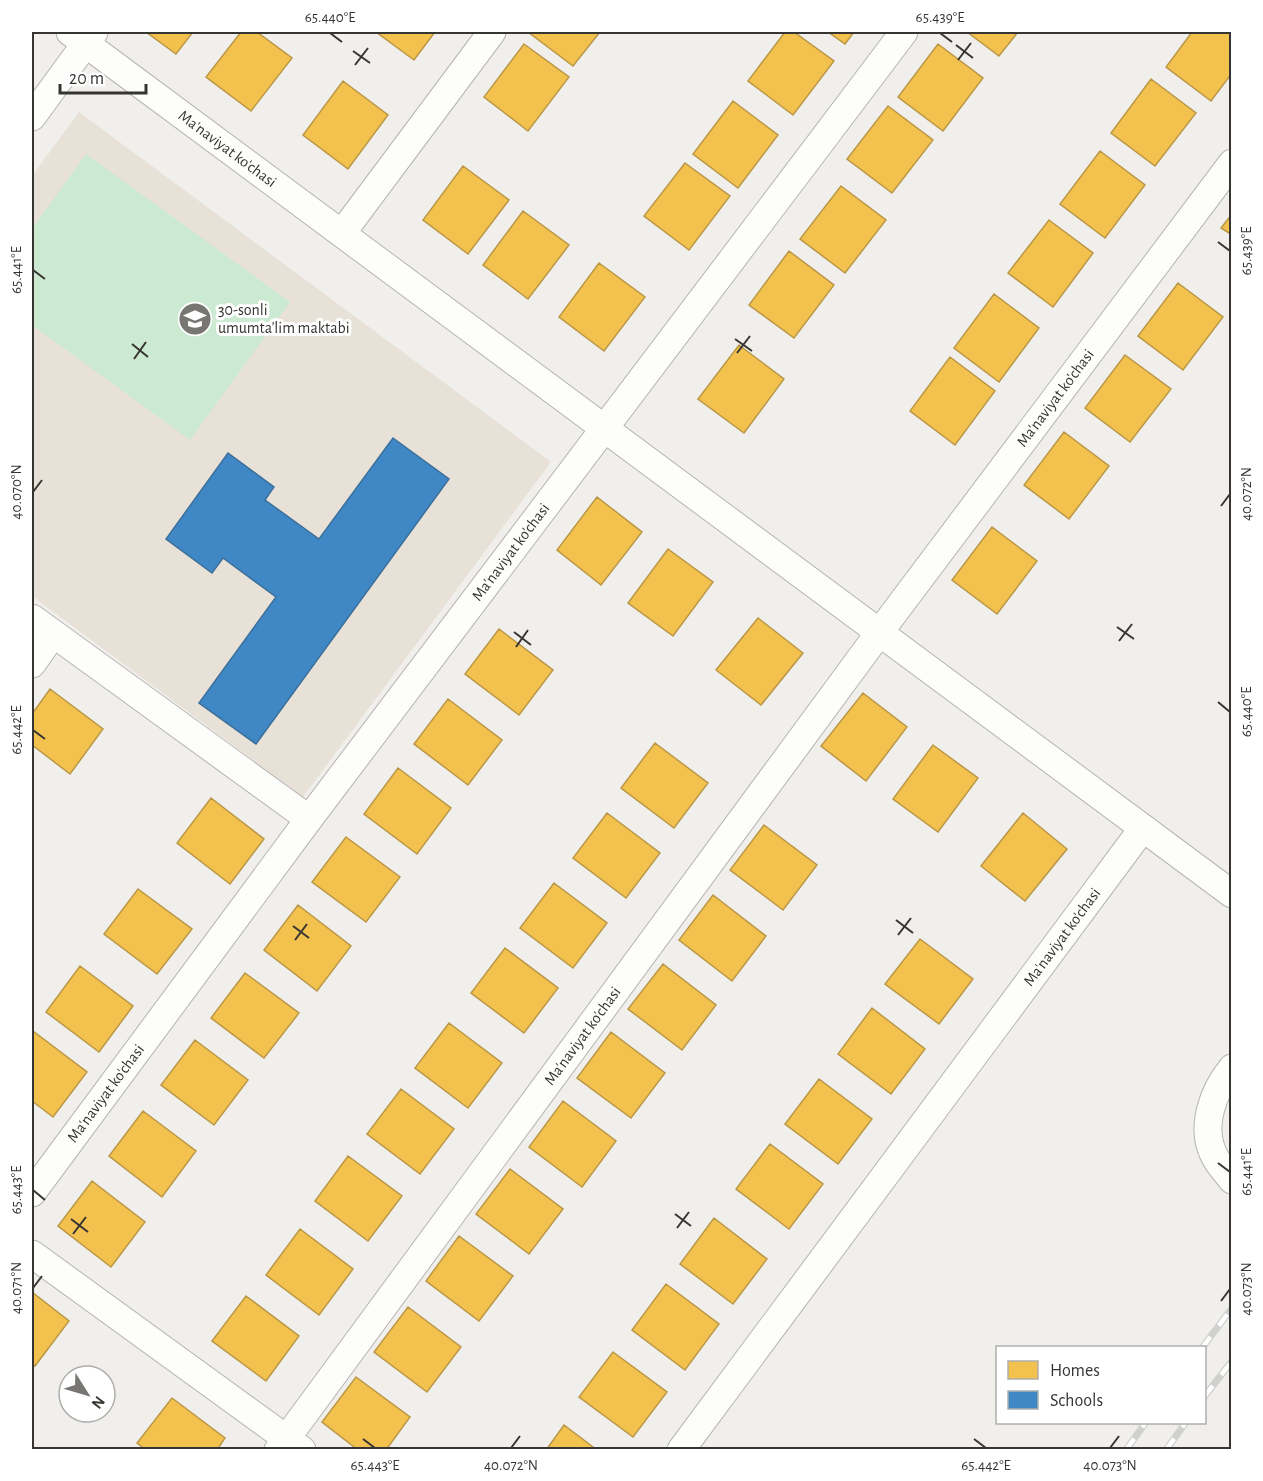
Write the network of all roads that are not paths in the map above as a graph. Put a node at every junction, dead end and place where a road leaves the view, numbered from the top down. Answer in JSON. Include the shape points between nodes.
{"nodes":[{"id":1,"x":492,"y":32,"type":"edge"},
{"id":2,"x":904,"y":32,"type":"edge"},
{"id":3,"x":83,"y":35,"type":"edge"},
{"id":4,"x":32,"y":117,"type":"edge"},
{"id":5,"x":1232,"y":163,"type":"edge"},
{"id":6,"x":342,"y":233,"type":"junction"},
{"id":7,"x":605,"y":429,"type":"junction"},
{"id":8,"x":32,"y":618,"type":"edge"},
{"id":9,"x":879,"y":633,"type":"junction"},
{"id":10,"x":53,"y":634,"type":"junction"},
{"id":11,"x":32,"y":664,"type":"edge"},
{"id":12,"x":309,"y":819,"type":"junction"},
{"id":13,"x":1143,"y":828,"type":"junction"},
{"id":14,"x":1232,"y":894,"type":"edge"},
{"id":15,"x":1232,"y":1068,"type":"edge"},
{"id":16,"x":1232,"y":1180,"type":"edge"},
{"id":17,"x":32,"y":1193,"type":"edge"},
{"id":18,"x":32,"y":1254,"type":"edge"},
{"id":19,"x":289,"y":1446,"type":"edge"},
{"id":20,"x":681,"y":1449,"type":"edge"}],
"edges":[{"from":1,"to":6,"type":"street"},
{"from":2,"to":7,"type":"street","name":"Ma'naviyat ko'chasi"},
{"from":3,"to":4,"type":"street","name":"Ma'naviyat ko'chasi"},
{"from":3,"to":6,"type":"street","name":"Ma'naviyat ko'chasi"},
{"from":5,"to":9,"type":"street","name":"Ma'naviyat ko'chasi"},
{"from":6,"to":7,"type":"street","name":"Ma'naviyat ko'chasi"},
{"from":7,"to":9,"type":"street","name":"Ma'naviyat ko'chasi"},
{"from":7,"to":12,"type":"street","name":"Ma'naviyat ko'chasi"},
{"from":8,"to":10,"type":"street"},
{"from":9,"to":13,"type":"street","name":"Ma'naviyat ko'chasi"},
{"from":9,"to":19,"type":"street","name":"Ma'naviyat ko'chasi"},
{"from":10,"to":11,"type":"street"},
{"from":10,"to":12,"type":"street"},
{"from":12,"to":17,"type":"street","name":"Ma'naviyat ko'chasi"},
{"from":13,"to":14,"type":"street","name":"Ma'naviyat ko'chasi"},
{"from":13,"to":20,"type":"street","name":"Ma'naviyat ko'chasi"},
{"from":15,"to":16,"type":"street","via":[[1210,1104],[1208,1134],[1214,1155]]},
{"from":18,"to":19,"type":"street","name":"Ma'naviyat ko'chasi"}]}
